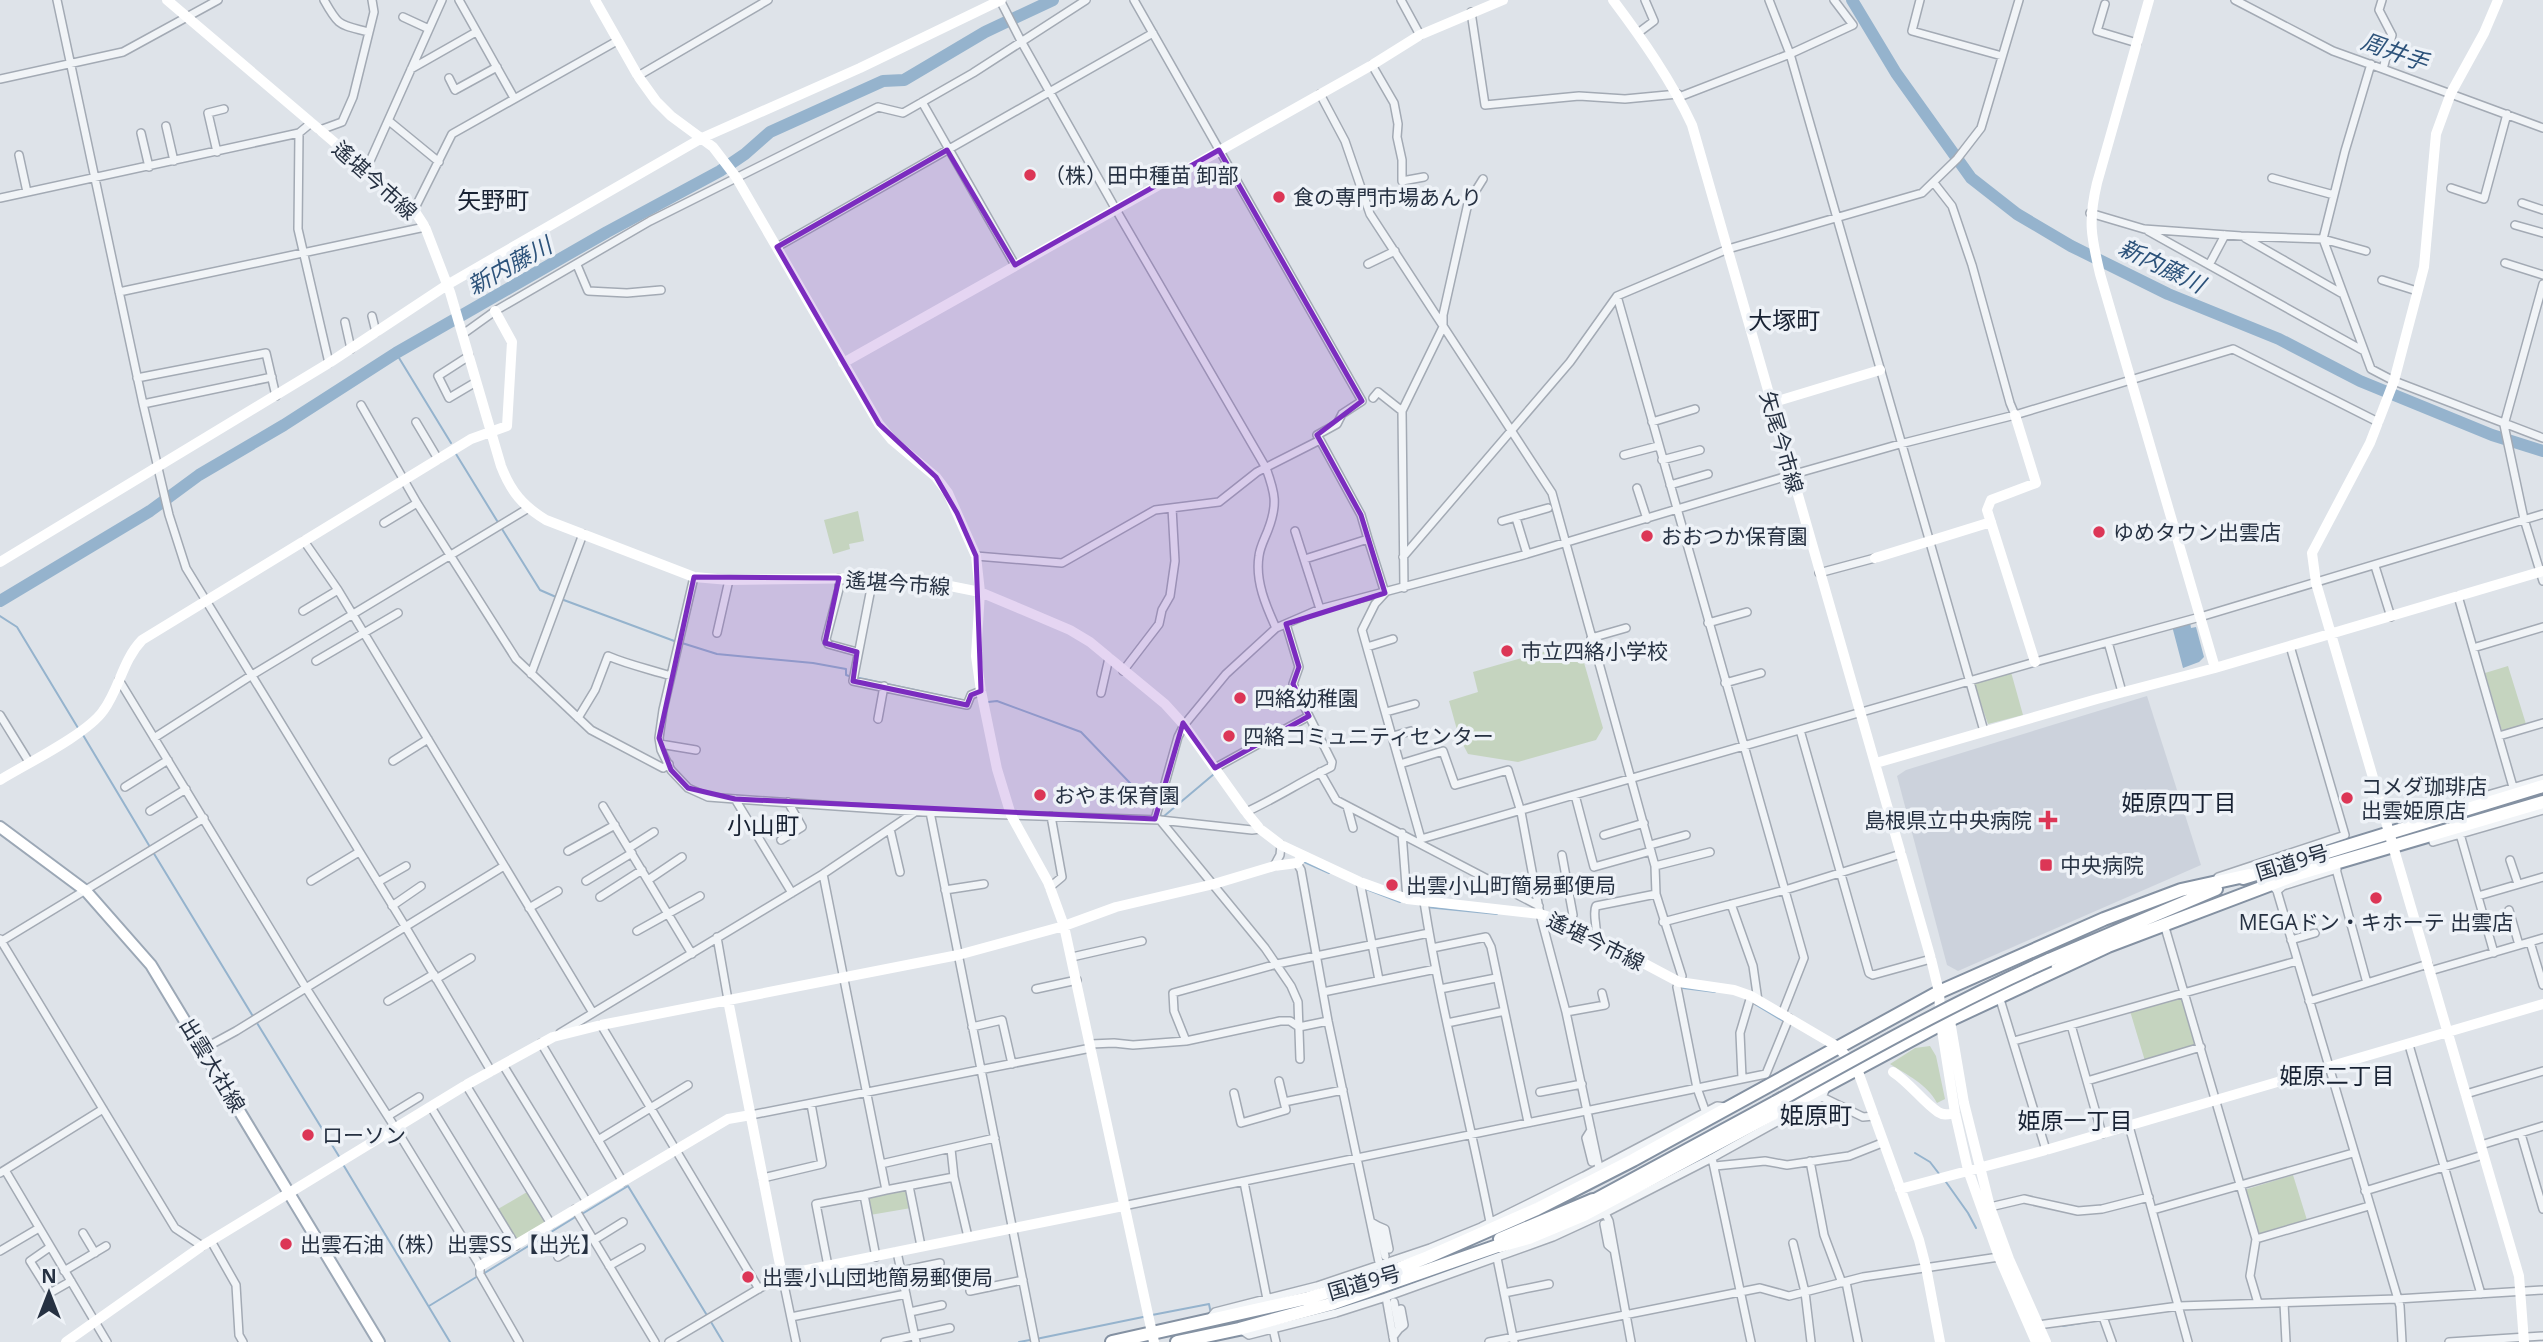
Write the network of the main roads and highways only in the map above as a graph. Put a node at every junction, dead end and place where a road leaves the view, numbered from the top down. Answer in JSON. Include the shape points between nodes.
{"nodes":[{"id":1,"x":2543,"y":786,"type":"edge"},
{"id":2,"x":2543,"y":802,"type":"edge"},
{"id":3,"x":0,"y":827,"type":"edge"},
{"id":4,"x":2298,"y":874,"type":"junction"},
{"id":5,"x":2249,"y":875,"type":"junction"},
{"id":6,"x":2049,"y":960,"type":"junction"},
{"id":7,"x":1606,"y":1194,"type":"junction"},
{"id":8,"x":1499,"y":1252,"type":"junction"},
{"id":9,"x":1369,"y":1280,"type":"junction"},
{"id":10,"x":1153,"y":1338,"type":"edge"},
{"id":11,"x":379,"y":1342,"type":"edge"},
{"id":12,"x":1112,"y":1342,"type":"edge"},
{"id":13,"x":1177,"y":1342,"type":"edge"}],
"edges":[{"from":1,"to":5,"type":"highway","name":"国道9号","via":[[2443,811]]},
{"from":2,"to":4,"type":"highway","name":"国道9号"},
{"from":3,"to":11,"type":"main road","name":"出雲大社線","via":[[86,891],[151,965]]},
{"from":4,"to":6,"type":"highway","name":"国道9号"},
{"from":4,"to":8,"type":"highway","name":"国道9号","via":[[2275,888],[2108,946],[1999,996],[1748,1128],[1663,1179],[1556,1231]]},
{"from":5,"to":6,"type":"highway","name":"国道9号"},
{"from":5,"to":9,"type":"highway","via":[[2181,890],[2104,919],[1940,992],[1633,1160],[1439,1253]]},
{"from":6,"to":7,"type":"highway","name":"国道9号","bridge":true,"via":[[1922,1021]]},
{"from":7,"to":8,"type":"highway","name":"国道9号"},
{"from":7,"to":9,"type":"highway","name":"国道9号","via":[[1476,1248]]},
{"from":8,"to":13,"type":"highway","name":"国道9号","via":[[1331,1304]]},
{"from":9,"to":10,"type":"highway","name":"国道9号"},
{"from":10,"to":12,"type":"highway","name":"国道9号"}]}
